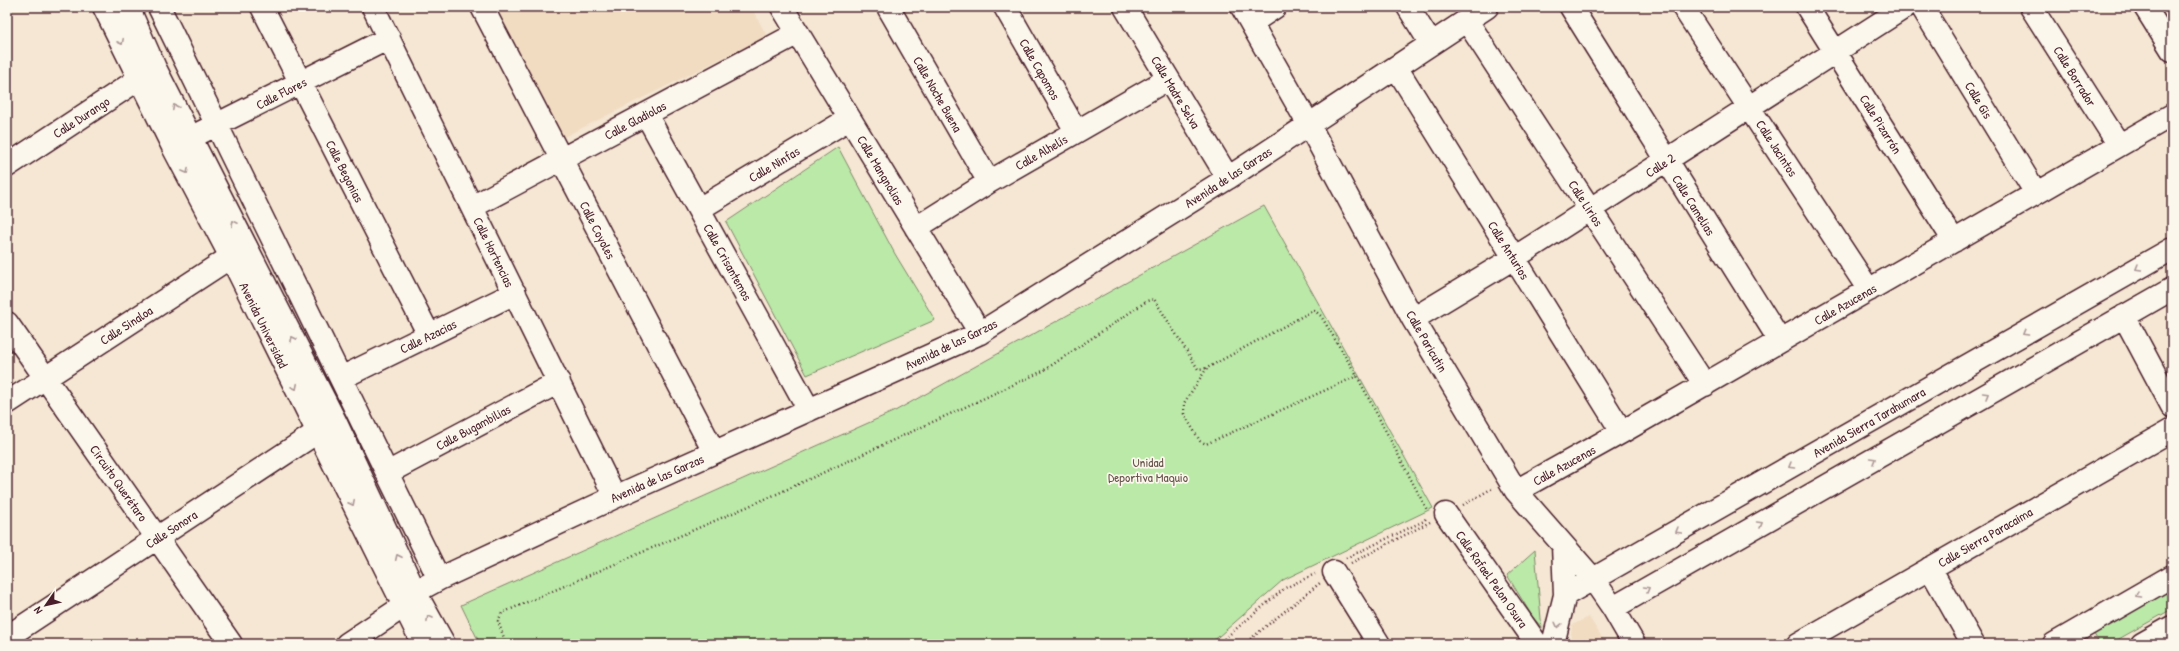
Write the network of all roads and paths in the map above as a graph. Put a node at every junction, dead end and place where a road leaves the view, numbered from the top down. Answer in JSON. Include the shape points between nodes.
{"nodes":[{"id":1,"x":104,"y":7,"type":"edge"},
{"id":2,"x":128,"y":7,"type":"edge"},
{"id":3,"x":159,"y":7,"type":"edge"},
{"id":4,"x":262,"y":7,"type":"edge"},
{"id":5,"x":373,"y":7,"type":"edge"},
{"id":6,"x":482,"y":7,"type":"edge"},
{"id":7,"x":782,"y":7,"type":"edge"},
{"id":8,"x":888,"y":7,"type":"edge"},
{"id":9,"x":1005,"y":7,"type":"edge"},
{"id":10,"x":1124,"y":7,"type":"edge"},
{"id":11,"x":1275,"y":7,"type":"edge"},
{"id":12,"x":1408,"y":7,"type":"edge"},
{"id":13,"x":1487,"y":7,"type":"edge"},
{"id":14,"x":1571,"y":7,"type":"edge"},
{"id":15,"x":1683,"y":7,"type":"edge"},
{"id":16,"x":1807,"y":7,"type":"edge"},
{"id":17,"x":1905,"y":7,"type":"edge"},
{"id":18,"x":1922,"y":7,"type":"edge"},
{"id":19,"x":2031,"y":7,"type":"edge"},
{"id":20,"x":2145,"y":7,"type":"edge"},
{"id":21,"x":1246,"y":15,"type":"edge"},
{"id":22,"x":1467,"y":21,"type":"junction"},
{"id":23,"x":798,"y":33,"type":"junction"},
{"id":24,"x":388,"y":38,"type":"junction"},
{"id":25,"x":1432,"y":44,"type":"junction"},
{"id":26,"x":2172,"y":50,"type":"edge"},
{"id":27,"x":1835,"y":52,"type":"junction"},
{"id":28,"x":1396,"y":68,"type":"junction"},
{"id":29,"x":147,"y":74,"type":"junction"},
{"id":30,"x":1168,"y":79,"type":"junction"},
{"id":31,"x":300,"y":83,"type":"junction"},
{"id":32,"x":1750,"y":107,"type":"junction"},
{"id":33,"x":646,"y":114,"type":"junction"},
{"id":34,"x":2172,"y":115,"type":"edge"},
{"id":35,"x":850,"y":119,"type":"junction"},
{"id":36,"x":217,"y":125,"type":"junction"},
{"id":37,"x":1309,"y":125,"type":"junction"},
{"id":38,"x":1076,"y":131,"type":"junction"},
{"id":39,"x":182,"y":142,"type":"junction"},
{"id":40,"x":2119,"y":145,"type":"junction"},
{"id":41,"x":562,"y":159,"type":"junction"},
{"id":42,"x":1667,"y":160,"type":"junction"},
{"id":43,"x":7,"y":166,"type":"edge"},
{"id":44,"x":1228,"y":178,"type":"junction"},
{"id":45,"x":989,"y":182,"type":"junction"},
{"id":46,"x":2036,"y":193,"type":"junction"},
{"id":47,"x":472,"y":207,"type":"junction"},
{"id":48,"x":698,"y":209,"type":"junction"},
{"id":49,"x":1590,"y":210,"type":"junction"},
{"id":50,"x":916,"y":228,"type":"junction"},
{"id":51,"x":1954,"y":241,"type":"junction"},
{"id":52,"x":2172,"y":249,"type":"edge"},
{"id":53,"x":238,"y":252,"type":"junction"},
{"id":54,"x":1514,"y":258,"type":"junction"},
{"id":55,"x":2172,"y":289,"type":"edge"},
{"id":56,"x":1869,"y":290,"type":"junction"},
{"id":57,"x":515,"y":293,"type":"junction"},
{"id":58,"x":2124,"y":316,"type":"junction"},
{"id":59,"x":1413,"y":319,"type":"junction"},
{"id":60,"x":7,"y":323,"type":"edge"},
{"id":61,"x":980,"y":333,"type":"junction"},
{"id":62,"x":429,"y":335,"type":"junction"},
{"id":63,"x":1780,"y":341,"type":"junction"},
{"id":64,"x":1207,"y":368,"type":"junction"},
{"id":65,"x":1357,"y":376,"type":"junction"},
{"id":66,"x":46,"y":377,"type":"junction"},
{"id":67,"x":341,"y":378,"type":"junction"},
{"id":68,"x":558,"y":382,"type":"junction"},
{"id":69,"x":1705,"y":385,"type":"junction"},
{"id":70,"x":7,"y":402,"type":"edge"},
{"id":71,"x":2172,"y":406,"type":"edge"},
{"id":72,"x":809,"y":410,"type":"junction"},
{"id":73,"x":335,"y":421,"type":"junction"},
{"id":74,"x":2172,"y":430,"type":"edge"},
{"id":75,"x":1622,"y":432,"type":"junction"},
{"id":76,"x":317,"y":433,"type":"junction"},
{"id":77,"x":714,"y":452,"type":"junction"},
{"id":78,"x":387,"y":473,"type":"junction"},
{"id":79,"x":1513,"y":485,"type":"junction"},
{"id":80,"x":616,"y":497,"type":"junction"},
{"id":81,"x":1446,"y":514,"type":"joint"},
{"id":82,"x":157,"y":538,"type":"junction"},
{"id":83,"x":1563,"y":545,"type":"junction"},
{"id":84,"x":1331,"y":568,"type":"junction"},
{"id":85,"x":1930,"y":568,"type":"junction"},
{"id":86,"x":2172,"y":576,"type":"edge"},
{"id":87,"x":440,"y":579,"type":"junction"},
{"id":88,"x":1593,"y":579,"type":"junction"},
{"id":89,"x":1565,"y":595,"type":"junction"},
{"id":90,"x":409,"y":599,"type":"junction"},
{"id":91,"x":1613,"y":608,"type":"junction"},
{"id":92,"x":2172,"y":627,"type":"edge"},
{"id":93,"x":7,"y":637,"type":"edge"},
{"id":94,"x":2079,"y":638,"type":"edge"},
{"id":95,"x":231,"y":644,"type":"edge"},
{"id":96,"x":347,"y":644,"type":"edge"},
{"id":97,"x":423,"y":644,"type":"edge"},
{"id":98,"x":444,"y":644,"type":"edge"},
{"id":99,"x":506,"y":644,"type":"edge"},
{"id":100,"x":1218,"y":644,"type":"edge"},
{"id":101,"x":1379,"y":644,"type":"edge"},
{"id":102,"x":1537,"y":644,"type":"edge"},
{"id":103,"x":1553,"y":644,"type":"edge"},
{"id":104,"x":1634,"y":644,"type":"edge"},
{"id":105,"x":1798,"y":644,"type":"edge"},
{"id":106,"x":1973,"y":644,"type":"edge"},
{"id":107,"x":2054,"y":644,"type":"edge"},
{"id":108,"x":2142,"y":644,"type":"edge"}],
"edges":[{"from":1,"to":29,"type":"street","name":"Avenida Universidad","one_way":true},
{"from":2,"to":29,"type":"street","name":"Avenida Universidad"},
{"from":3,"to":36,"type":"street"},
{"from":4,"to":31,"type":"street","name":"Calle Begonias"},
{"from":5,"to":24,"type":"street","name":"Calle Hortencias"},
{"from":6,"to":41,"type":"street","name":"Calle Coyoles"},
{"from":7,"to":23,"type":"street","name":"Calle Mangnolias"},
{"from":8,"to":45,"type":"street","name":"Calle Noche Buena"},
{"from":9,"to":38,"type":"street","name":"Calle Capomos"},
{"from":10,"to":30,"type":"street","name":"Calle Madre Selva"},
{"from":11,"to":21,"type":"street"},
{"from":12,"to":25,"type":"street"},
{"from":13,"to":22,"type":"street","name":"Avenida de las Garzas"},
{"from":14,"to":42,"type":"street","name":"Calle Camelias"},
{"from":15,"to":32,"type":"street","name":"Calle Jacintos"},
{"from":16,"to":27,"type":"street","name":"Calle Pizarrón"},
{"from":17,"to":27,"type":"street","name":"Calle 2"},
{"from":18,"to":46,"type":"street","name":"Calle Gis"},
{"from":19,"to":40,"type":"street","name":"Calle Borrador"},
{"from":20,"to":26,"type":"street"},
{"from":21,"to":37,"type":"street","name":"Calle Paricutin"},
{"from":22,"to":25,"type":"street","name":"Avenida de las Garzas"},
{"from":22,"to":49,"type":"street","name":"Calle Lirios"},
{"from":23,"to":33,"type":"street","name":"Calle Gladiolas"},
{"from":23,"to":35,"type":"street","name":"Calle Mangnolias"},
{"from":24,"to":31,"type":"street","name":"Calle Flores"},
{"from":24,"to":47,"type":"street","name":"Calle Hortencias"},
{"from":25,"to":28,"type":"street","name":"Avenida de las Garzas"},
{"from":27,"to":32,"type":"street","name":"Calle 2"},
{"from":27,"to":51,"type":"street","name":"Calle Pizarrón"},
{"from":28,"to":37,"type":"street","name":"Avenida de las Garzas"},
{"from":28,"to":54,"type":"street","name":"Calle Anturios"},
{"from":29,"to":39,"type":"street","name":"Avenida Universidad"},
{"from":29,"to":43,"type":"street","name":"Calle Durango"},
{"from":30,"to":38,"type":"street","name":"Calle Alhelís"},
{"from":30,"to":44,"type":"street","name":"Calle Madre Selva"},
{"from":31,"to":36,"type":"street","name":"Calle Flores"},
{"from":31,"to":62,"type":"street","name":"Calle Begonias"},
{"from":32,"to":42,"type":"street","name":"Calle 2"},
{"from":32,"to":56,"type":"street","name":"Calle Jacintos"},
{"from":33,"to":41,"type":"street","name":"Calle Gladiolas"},
{"from":33,"to":48,"type":"street","name":"Calle Crisantemos"},
{"from":34,"to":40,"type":"street","name":"Calle Azucenas"},
{"from":35,"to":48,"type":"street","name":"Calle Ninfas"},
{"from":35,"to":50,"type":"street","name":"Calle Mangnolias"},
{"from":36,"to":39,"type":"street","name":"Calle Flores"},
{"from":36,"to":67,"type":"street"},
{"from":37,"to":44,"type":"street","name":"Avenida de las Garzas"},
{"from":37,"to":59,"type":"street","name":"Calle Paricutin"},
{"from":38,"to":45,"type":"street","name":"Calle Alhelís"},
{"from":39,"to":53,"type":"street","name":"Avenida Universidad"},
{"from":40,"to":46,"type":"street","name":"Calle Azucenas"},
{"from":41,"to":47,"type":"street","name":"Calle Gladiolas"},
{"from":41,"to":77,"type":"street","name":"Calle Coyoles"},
{"from":42,"to":49,"type":"street","name":"Calle 2"},
{"from":42,"to":63,"type":"street","name":"Calle Camelias"},
{"from":44,"to":61,"type":"street","name":"Avenida de las Garzas"},
{"from":45,"to":50,"type":"street","name":"Calle Alhelís"},
{"from":46,"to":51,"type":"street","name":"Calle Azucenas"},
{"from":47,"to":57,"type":"street","name":"Calle Hortencias"},
{"from":48,"to":72,"type":"street","name":"Calle Crisantemos"},
{"from":49,"to":54,"type":"street","name":"Calle 2"},
{"from":49,"to":69,"type":"street","name":"Calle Lirios"},
{"from":50,"to":61,"type":"street","name":"Calle Mangnolias"},
{"from":51,"to":56,"type":"street","name":"Calle Azucenas"},
{"from":52,"to":88,"type":"street","name":"Avenida Sierra Tarahumara","one_way":true},
{"from":53,"to":66,"type":"street","name":"Calle Sinaloa"},
{"from":73,"to":53,"type":"street","name":"Avenida Universidad","one_way":true},
{"from":53,"to":76,"type":"street","name":"Avenida Universidad","one_way":true},
{"from":54,"to":59,"type":"street","name":"Calle 2"},
{"from":54,"to":75,"type":"street","name":"Calle Anturios"},
{"from":55,"to":58,"type":"street"},
{"from":56,"to":63,"type":"street","name":"Calle Azucenas"},
{"from":57,"to":62,"type":"street","name":"Calle Azacias"},
{"from":57,"to":68,"type":"street","name":"Calle Hortencias"},
{"from":58,"to":71,"type":"street"},
{"from":91,"to":58,"type":"street","one_way":true},
{"from":59,"to":79,"type":"street","name":"Calle Paricutin"},
{"from":60,"to":66,"type":"street","name":"Circuito Querétaro"},
{"from":61,"to":72,"type":"street","name":"Avenida de las Garzas"},
{"from":62,"to":67,"type":"street","name":"Calle Azacias"},
{"from":63,"to":69,"type":"street","name":"Calle Azucenas"},
{"from":64,"to":65,"type":"path","via":[[1314,310],[1322,316]]},
{"from":64,"to":65,"type":"path","via":[[1184,403],[1184,414],[1200,441],[1206,444]]},
{"from":64,"to":99,"type":"path","via":[[1198,369],[1154,299],[1147,300],[1043,371],[779,493],[502,613],[498,621]]},
{"from":65,"to":84,"type":"path","via":[[1428,516],[1424,521]]},
{"from":66,"to":70,"type":"street","name":"Calle Sinaloa"},
{"from":66,"to":82,"type":"street","name":"Circuito Querétaro"},
{"from":67,"to":78,"type":"street"},
{"from":68,"to":78,"type":"street","name":"Calle Bugambilias"},
{"from":68,"to":80,"type":"street","name":"Calle Hortencias"},
{"from":69,"to":75,"type":"street","name":"Calle Azucenas"},
{"from":72,"to":77,"type":"street","name":"Avenida de las Garzas"},
{"from":73,"to":76,"type":"street","name":"Calle Sonora"},
{"from":90,"to":73,"type":"street","name":"Avenida Universidad","one_way":true},
{"from":74,"to":85,"type":"street","name":"Calle Sierra Paracaima"},
{"from":75,"to":79,"type":"street","name":"Calle Azucenas"},
{"from":76,"to":82,"type":"street","name":"Calle Sonora"},
{"from":76,"to":90,"type":"street","name":"Avenida Universidad","one_way":true},
{"from":77,"to":80,"type":"street","name":"Avenida de las Garzas"},
{"from":78,"to":87,"type":"street"},
{"from":79,"to":81,"type":"path"},
{"from":79,"to":83,"type":"street","name":"Calle Paricutin"},
{"from":80,"to":87,"type":"street","name":"Avenida de las Garzas"},
{"from":81,"to":102,"type":"street","name":"Calle Rafael Pelon Osura"},
{"from":82,"to":93,"type":"street","name":"Calle Sonora"},
{"from":82,"to":95,"type":"street","name":"Circuito Querétaro"},
{"from":83,"to":88,"type":"street","name":"Calle Paricutin"},
{"from":83,"to":89,"type":"street"},
{"from":84,"to":100,"type":"path","via":[[1285,588]]},
{"from":84,"to":101,"type":"street"},
{"from":85,"to":105,"type":"street","name":"Calle Sierra Paracaima"},
{"from":85,"to":106,"type":"street"},
{"from":86,"to":94,"type":"street","one_way":true},
{"from":87,"to":90,"type":"street","name":"Avenida de las Garzas"},
{"from":88,"to":89,"type":"street","name":"Avenida Sierra Tarahumara"},
{"from":88,"to":91,"type":"street","name":"Calle Paricutin"},
{"from":89,"to":103,"type":"street","one_way":true},
{"from":90,"to":96,"type":"street","name":"Avenida de las Garzas"},
{"from":90,"to":97,"type":"street","name":"Avenida Universidad"},
{"from":98,"to":90,"type":"street","name":"Avenida Universidad","one_way":true},
{"from":91,"to":104,"type":"street","name":"Calle Paricutin"},
{"from":92,"to":108,"type":"street"},
{"from":94,"to":107,"type":"street"}]}
